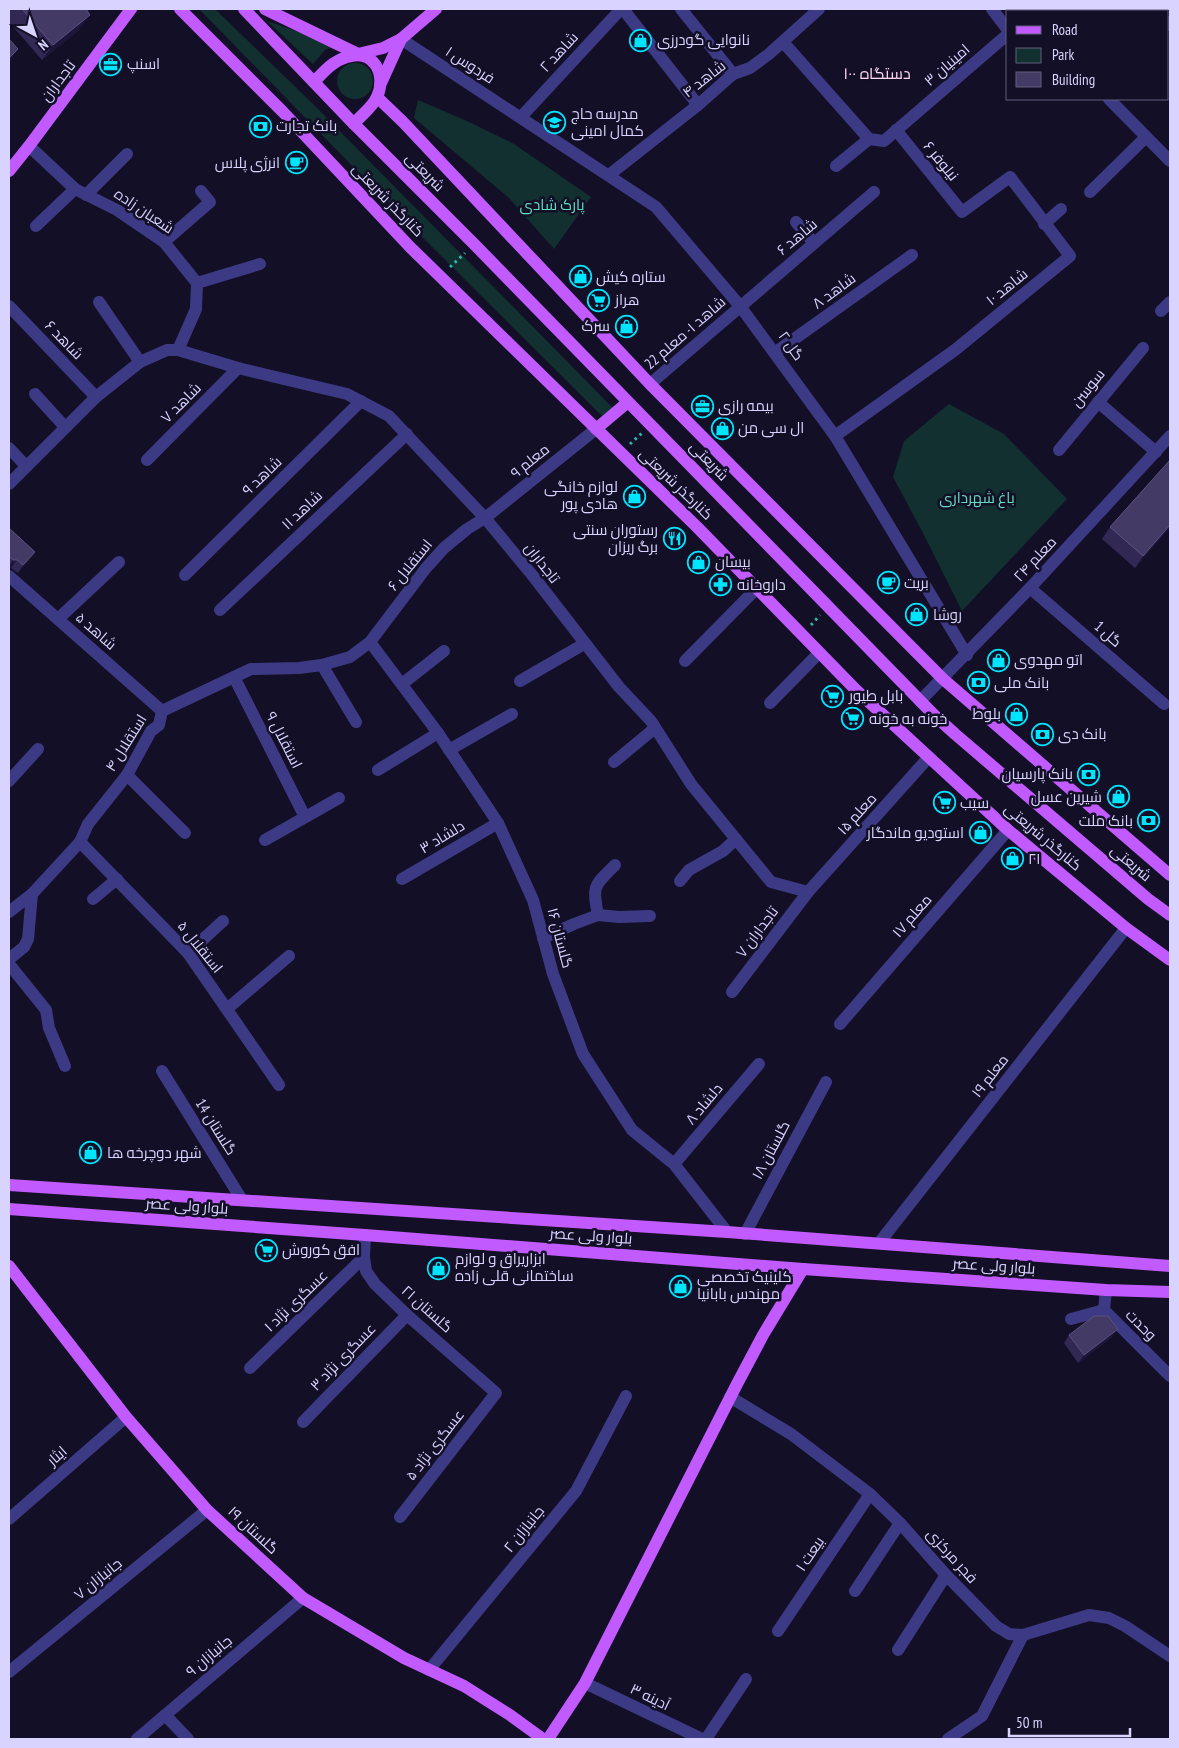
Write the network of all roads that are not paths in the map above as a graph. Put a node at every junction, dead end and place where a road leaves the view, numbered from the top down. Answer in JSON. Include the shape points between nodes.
{"nodes":[{"id":1,"x":131,"y":9,"type":"edge"},
{"id":2,"x":180,"y":9,"type":"edge"},
{"id":3,"x":244,"y":9,"type":"edge"},
{"id":4,"x":265,"y":9,"type":"edge"},
{"id":5,"x":436,"y":9,"type":"edge"},
{"id":6,"x":622,"y":9,"type":"edge"},
{"id":7,"x":681,"y":9,"type":"edge"},
{"id":8,"x":819,"y":9,"type":"edge"},
{"id":9,"x":992,"y":9,"type":"edge"},
{"id":10,"x":1006,"y":27,"type":"edge"},
{"id":11,"x":1006,"y":36,"type":"edge"},
{"id":12,"x":401,"y":39,"type":"junction"},
{"id":13,"x":783,"y":42,"type":"junction"},
{"id":14,"x":358,"y":54,"type":"junction"},
{"id":15,"x":733,"y":74,"type":"junction"},
{"id":16,"x":314,"y":82,"type":"junction"},
{"id":17,"x":378,"y":91,"type":"junction"},
{"id":18,"x":1110,"y":100,"type":"edge"},
{"id":19,"x":698,"y":105,"type":"junction"},
{"id":20,"x":521,"y":117,"type":"junction"},
{"id":21,"x":354,"y":124,"type":"junction"},
{"id":22,"x":896,"y":130,"type":"junction"},
{"id":23,"x":1146,"y":137,"type":"junction"},
{"id":24,"x":869,"y":139,"type":"junction"},
{"id":25,"x":29,"y":146,"type":"junction"},
{"id":26,"x":127,"y":154,"type":"dead end"},
{"id":27,"x":1170,"y":161,"type":"edge"},
{"id":28,"x":836,"y":166,"type":"dead end"},
{"id":29,"x":9,"y":171,"type":"edge"},
{"id":30,"x":609,"y":175,"type":"junction"},
{"id":31,"x":201,"y":191,"type":"dead end"},
{"id":32,"x":81,"y":192,"type":"junction"},
{"id":33,"x":874,"y":192,"type":"dead end"},
{"id":34,"x":1090,"y":192,"type":"dead end"},
{"id":35,"x":1061,"y":209,"type":"dead end"},
{"id":36,"x":962,"y":212,"type":"joint"},
{"id":37,"x":796,"y":222,"type":"dead end"},
{"id":38,"x":1044,"y":224,"type":"junction"},
{"id":39,"x":36,"y":226,"type":"dead end"},
{"id":40,"x":164,"y":242,"type":"junction"},
{"id":41,"x":814,"y":243,"type":"junction"},
{"id":42,"x":912,"y":255,"type":"dead end"},
{"id":43,"x":260,"y":264,"type":"dead end"},
{"id":44,"x":197,"y":283,"type":"junction"},
{"id":45,"x":98,"y":302,"type":"dead end"},
{"id":46,"x":9,"y":306,"type":"edge"},
{"id":47,"x":740,"y":306,"type":"junction"},
{"id":48,"x":1143,"y":348,"type":"dead end"},
{"id":49,"x":178,"y":350,"type":"junction"},
{"id":50,"x":776,"y":352,"type":"junction"},
{"id":51,"x":140,"y":362,"type":"junction"},
{"id":52,"x":238,"y":368,"type":"junction"},
{"id":53,"x":650,"y":384,"type":"junction"},
{"id":54,"x":35,"y":394,"type":"dead end"},
{"id":55,"x":96,"y":397,"type":"junction"},
{"id":56,"x":361,"y":401,"type":"junction"},
{"id":57,"x":628,"y":402,"type":"junction"},
{"id":58,"x":1098,"y":402,"type":"junction"},
{"id":59,"x":65,"y":426,"type":"junction"},
{"id":60,"x":596,"y":428,"type":"junction"},
{"id":61,"x":407,"y":434,"type":"junction"},
{"id":62,"x":835,"y":436,"type":"junction"},
{"id":63,"x":1170,"y":436,"type":"edge"},
{"id":64,"x":9,"y":448,"type":"edge"},
{"id":65,"x":1059,"y":450,"type":"dead end"},
{"id":66,"x":1156,"y":452,"type":"junction"},
{"id":67,"x":146,"y":460,"type":"dead end"},
{"id":68,"x":26,"y":466,"type":"junction"},
{"id":69,"x":9,"y":484,"type":"edge"},
{"id":70,"x":485,"y":518,"type":"junction"},
{"id":71,"x":119,"y":562,"type":"dead end"},
{"id":72,"x":185,"y":575,"type":"dead end"},
{"id":73,"x":9,"y":576,"type":"edge"},
{"id":74,"x":757,"y":588,"type":"junction"},
{"id":75,"x":1030,"y":588,"type":"junction"},
{"id":76,"x":220,"y":610,"type":"dead end"},
{"id":77,"x":58,"y":619,"type":"junction"},
{"id":78,"x":370,"y":642,"type":"junction"},
{"id":79,"x":584,"y":644,"type":"junction"},
{"id":80,"x":444,"y":651,"type":"dead end"},
{"id":81,"x":819,"y":653,"type":"junction"},
{"id":82,"x":967,"y":654,"type":"junction"},
{"id":83,"x":685,"y":661,"type":"dead end"},
{"id":84,"x":322,"y":665,"type":"junction"},
{"id":85,"x":234,"y":677,"type":"junction"},
{"id":86,"x":942,"y":679,"type":"junction"},
{"id":87,"x":520,"y":681,"type":"dead end"},
{"id":88,"x":402,"y":684,"type":"junction"},
{"id":89,"x":920,"y":701,"type":"junction"},
{"id":90,"x":770,"y":703,"type":"dead end"},
{"id":91,"x":1164,"y":704,"type":"dead end"},
{"id":92,"x":162,"y":711,"type":"junction"},
{"id":93,"x":512,"y":714,"type":"dead end"},
{"id":94,"x":356,"y":722,"type":"dead end"},
{"id":95,"x":655,"y":728,"type":"junction"},
{"id":96,"x":438,"y":734,"type":"junction"},
{"id":97,"x":38,"y":749,"type":"dead end"},
{"id":98,"x":449,"y":750,"type":"junction"},
{"id":99,"x":929,"y":757,"type":"junction"},
{"id":100,"x":614,"y":762,"type":"dead end"},
{"id":101,"x":378,"y":770,"type":"dead end"},
{"id":102,"x":127,"y":775,"type":"junction"},
{"id":103,"x":9,"y":780,"type":"edge"},
{"id":104,"x":339,"y":798,"type":"dead end"},
{"id":105,"x":306,"y":817,"type":"junction"},
{"id":106,"x":498,"y":823,"type":"junction"},
{"id":107,"x":1008,"y":830,"type":"junction"},
{"id":108,"x":185,"y":833,"type":"dead end"},
{"id":109,"x":736,"y":839,"type":"junction"},
{"id":110,"x":265,"y":840,"type":"dead end"},
{"id":111,"x":80,"y":842,"type":"junction"},
{"id":112,"x":615,"y":865,"type":"dead end"},
{"id":113,"x":1170,"y":873,"type":"edge"},
{"id":114,"x":402,"y":879,"type":"dead end"},
{"id":115,"x":117,"y":880,"type":"junction"},
{"id":116,"x":680,"y":881,"type":"dead end"},
{"id":117,"x":808,"y":892,"type":"junction"},
{"id":118,"x":32,"y":894,"type":"junction"},
{"id":119,"x":93,"y":899,"type":"dead end"},
{"id":120,"x":9,"y":912,"type":"edge"},
{"id":121,"x":598,"y":915,"type":"junction"},
{"id":122,"x":1170,"y":915,"type":"edge"},
{"id":123,"x":650,"y":916,"type":"dead end"},
{"id":124,"x":223,"y":921,"type":"dead end"},
{"id":125,"x":1126,"y":928,"type":"junction"},
{"id":126,"x":543,"y":938,"type":"junction"},
{"id":127,"x":188,"y":953,"type":"junction"},
{"id":128,"x":290,"y":956,"type":"dead end"},
{"id":129,"x":9,"y":959,"type":"edge"},
{"id":130,"x":1170,"y":960,"type":"edge"},
{"id":131,"x":9,"y":964,"type":"edge"},
{"id":132,"x":732,"y":992,"type":"dead end"},
{"id":133,"x":226,"y":1009,"type":"junction"},
{"id":134,"x":840,"y":1024,"type":"dead end"},
{"id":135,"x":759,"y":1064,"type":"dead end"},
{"id":136,"x":65,"y":1066,"type":"dead end"},
{"id":137,"x":162,"y":1070,"type":"dead end"},
{"id":138,"x":826,"y":1082,"type":"dead end"},
{"id":139,"x":279,"y":1085,"type":"dead end"},
{"id":140,"x":674,"y":1164,"type":"junction"},
{"id":141,"x":9,"y":1185,"type":"edge"},
{"id":142,"x":242,"y":1200,"type":"junction"},
{"id":143,"x":9,"y":1209,"type":"edge"},
{"id":144,"x":727,"y":1232,"type":"junction"},
{"id":145,"x":744,"y":1234,"type":"junction"},
{"id":146,"x":365,"y":1235,"type":"junction"},
{"id":147,"x":879,"y":1243,"type":"junction"},
{"id":148,"x":364,"y":1257,"type":"junction"},
{"id":149,"x":9,"y":1266,"type":"edge"},
{"id":150,"x":1170,"y":1266,"type":"edge"},
{"id":151,"x":803,"y":1269,"type":"junction"},
{"id":152,"x":1106,"y":1290,"type":"junction"},
{"id":153,"x":1170,"y":1292,"type":"edge"},
{"id":154,"x":1104,"y":1310,"type":"junction"},
{"id":155,"x":407,"y":1315,"type":"junction"},
{"id":156,"x":1071,"y":1319,"type":"dead end"},
{"id":157,"x":250,"y":1368,"type":"dead end"},
{"id":158,"x":1170,"y":1376,"type":"edge"},
{"id":159,"x":496,"y":1393,"type":"joint"},
{"id":160,"x":626,"y":1396,"type":"dead end"},
{"id":161,"x":730,"y":1397,"type":"junction"},
{"id":162,"x":126,"y":1417,"type":"junction"},
{"id":163,"x":303,"y":1422,"type":"dead end"},
{"id":164,"x":870,"y":1494,"type":"junction"},
{"id":165,"x":207,"y":1510,"type":"junction"},
{"id":166,"x":400,"y":1517,"type":"dead end"},
{"id":167,"x":9,"y":1520,"type":"edge"},
{"id":168,"x":900,"y":1523,"type":"junction"},
{"id":169,"x":946,"y":1575,"type":"junction"},
{"id":170,"x":855,"y":1591,"type":"dead end"},
{"id":171,"x":303,"y":1598,"type":"junction"},
{"id":172,"x":778,"y":1631,"type":"dead end"},
{"id":173,"x":1024,"y":1635,"type":"junction"},
{"id":174,"x":898,"y":1650,"type":"dead end"},
{"id":175,"x":1170,"y":1656,"type":"edge"},
{"id":176,"x":429,"y":1670,"type":"junction"},
{"id":177,"x":9,"y":1672,"type":"edge"},
{"id":178,"x":746,"y":1680,"type":"dead end"},
{"id":179,"x":585,"y":1683,"type":"junction"},
{"id":180,"x":165,"y":1715,"type":"junction"},
{"id":181,"x":137,"y":1739,"type":"edge"},
{"id":182,"x":188,"y":1739,"type":"edge"},
{"id":183,"x":543,"y":1739,"type":"edge"},
{"id":184,"x":548,"y":1739,"type":"edge"},
{"id":185,"x":702,"y":1739,"type":"edge"},
{"id":186,"x":706,"y":1739,"type":"edge"},
{"id":187,"x":948,"y":1739,"type":"edge"}],
"edges":[{"from":1,"to":25,"type":"main road","name":"تاجداران"},
{"from":2,"to":60,"type":"main road","name":"کنارگذر شریعتی","via":[[410,247]]},
{"from":3,"to":16,"type":"main road","name":"شریعتی"},
{"from":4,"to":14,"type":"main road"},
{"from":5,"to":12,"type":"main road"},
{"from":6,"to":19,"type":"street"},
{"from":6,"to":20,"type":"street","name":"شاهد ۲"},
{"from":7,"to":15,"type":"street"},
{"from":8,"to":13,"type":"street","name":"شاهد ۴"},
{"from":9,"to":10,"type":"street"},
{"from":11,"to":22,"type":"street","name":"امینیان ۳"},
{"from":12,"to":14,"type":"main road","via":[[383,48]]},
{"from":12,"to":17,"type":"main road"},
{"from":12,"to":20,"type":"street","name":"فردوس ۱"},
{"from":13,"to":15,"type":"street","name":"شاهد ۴","via":[[750,68]]},
{"from":13,"to":24,"type":"street"},
{"from":14,"to":16,"type":"main road","via":[[333,63]]},
{"from":14,"to":17,"type":"main road","via":[[370,59],[377,68],[381,80]]},
{"from":15,"to":19,"type":"street","name":"شاهد ۴"},
{"from":16,"to":21,"type":"main road","name":"شریعتی"},
{"from":17,"to":21,"type":"main road"},
{"from":17,"to":53,"type":"main road","via":[[408,128]]},
{"from":18,"to":23,"type":"street"},
{"from":19,"to":30,"type":"street","name":"شاهد ۴"},
{"from":20,"to":30,"type":"street","name":"گل ۲"},
{"from":21,"to":57,"type":"main road","name":"شریعتی"},
{"from":22,"to":24,"type":"street","name":"امینیان ۳","via":[[884,141]]},
{"from":22,"to":36,"type":"street","name":"نیلوفر ۶"},
{"from":23,"to":27,"type":"street"},
{"from":23,"to":34,"type":"street"},
{"from":24,"to":28,"type":"street"},
{"from":25,"to":29,"type":"main road","name":"تاجداران"},
{"from":25,"to":32,"type":"street","name":"شعبان زاده"},
{"from":26,"to":32,"type":"street"},
{"from":30,"to":47,"type":"street","name":"گل ۲","via":[[656,207]]},
{"from":31,"to":40,"type":"street","via":[[210,202]]},
{"from":32,"to":39,"type":"street"},
{"from":32,"to":40,"type":"street","name":"شعبان زاده","via":[[118,210]]},
{"from":33,"to":41,"type":"street","name":"شاهد ۶"},
{"from":35,"to":38,"type":"street"},
{"from":36,"to":38,"type":"street","name":"شاهد ۱۰","via":[[1010,177]]},
{"from":37,"to":41,"type":"street"},
{"from":38,"to":62,"type":"street","name":"شاهد ۱۰","via":[[1070,256],[955,350]]},
{"from":40,"to":44,"type":"street","name":"شعبان زاده"},
{"from":41,"to":47,"type":"street","name":"شاهد ۶"},
{"from":42,"to":50,"type":"street","name":"شاهد ۸"},
{"from":43,"to":44,"type":"street"},
{"from":44,"to":49,"type":"street","via":[[196,309]]},
{"from":45,"to":51,"type":"street"},
{"from":46,"to":55,"type":"street","name":"شاهد ۶"},
{"from":47,"to":50,"type":"street","name":"گل ۲"},
{"from":47,"to":53,"type":"street","name":"شاهد ۱- معلم 22"},
{"from":48,"to":58,"type":"street","name":"سوسن"},
{"from":49,"to":51,"type":"street","via":[[167,350]]},
{"from":49,"to":52,"type":"street","name":"تاجداران"},
{"from":50,"to":62,"type":"street","name":"گل ۲"},
{"from":51,"to":55,"type":"street"},
{"from":52,"to":56,"type":"street","name":"تاجداران","via":[[347,394]]},
{"from":52,"to":67,"type":"street","name":"شاهد ۷"},
{"from":53,"to":86,"type":"main road"},
{"from":54,"to":59,"type":"street"},
{"from":55,"to":59,"type":"street"},
{"from":56,"to":61,"type":"street","name":"تاجداران","via":[[389,416]]},
{"from":56,"to":72,"type":"street","name":"شاهد ۹"},
{"from":57,"to":60,"type":"main road"},
{"from":57,"to":89,"type":"main road","name":"شریعتی"},
{"from":58,"to":65,"type":"street","name":"سوسن"},
{"from":58,"to":66,"type":"street"},
{"from":59,"to":68,"type":"street"},
{"from":60,"to":70,"type":"street","name":"معلم ۹"},
{"from":60,"to":74,"type":"main road","name":"کنارگذر شریعتی"},
{"from":61,"to":70,"type":"street","name":"تاجداران"},
{"from":61,"to":76,"type":"street","name":"شاهد ۱۱"},
{"from":62,"to":82,"type":"street","name":"گل ۲"},
{"from":63,"to":66,"type":"street","name":"معلم ۲۴"},
{"from":64,"to":68,"type":"street"},
{"from":66,"to":75,"type":"street","name":"معلم ۲۴"},
{"from":68,"to":69,"type":"street"},
{"from":70,"to":78,"type":"street","name":"استقلال ۶","via":[[444,548]]},
{"from":70,"to":79,"type":"street","name":"تاجداران"},
{"from":71,"to":77,"type":"street"},
{"from":73,"to":77,"type":"street","name":"شاهد ۵"},
{"from":74,"to":81,"type":"main road","name":"کنارگذر شریعتی"},
{"from":74,"to":83,"type":"street"},
{"from":75,"to":82,"type":"street","name":"معلم ۲۴"},
{"from":75,"to":91,"type":"street","name":"گل 1"},
{"from":77,"to":92,"type":"street","name":"شاهد ۵"},
{"from":78,"to":84,"type":"street","name":"استقلال ۴","via":[[350,657]]},
{"from":78,"to":88,"type":"street","name":"گلستان ۱۶"},
{"from":79,"to":87,"type":"street"},
{"from":79,"to":95,"type":"street","name":"تاجداران"},
{"from":80,"to":88,"type":"street"},
{"from":81,"to":90,"type":"street"},
{"from":81,"to":99,"type":"main road","name":"کنارگذر شریعتی"},
{"from":82,"to":86,"type":"street","name":"معلم ۲۴"},
{"from":84,"to":85,"type":"street","name":"استقلال ۴","via":[[251,669]]},
{"from":84,"to":94,"type":"street"},
{"from":85,"to":92,"type":"street","name":"استقلال ۴"},
{"from":85,"to":105,"type":"street","name":"استقلال ۹"},
{"from":86,"to":89,"type":"street","name":"معلم ۲۴"},
{"from":86,"to":113,"type":"main road"},
{"from":88,"to":96,"type":"street","name":"گلستان ۱۶"},
{"from":89,"to":122,"type":"main road","name":"شریعتی","via":[[954,734]]},
{"from":92,"to":102,"type":"street","name":"استقلال ۴","via":[[159,725],[151,730]]},
{"from":93,"to":98,"type":"street"},
{"from":95,"to":100,"type":"street"},
{"from":95,"to":109,"type":"street","name":"تاجداران","via":[[691,784]]},
{"from":96,"to":98,"type":"street","name":"گلستان ۱۶"},
{"from":96,"to":101,"type":"street"},
{"from":97,"to":103,"type":"street"},
{"from":98,"to":106,"type":"street","name":"گلستان ۱۶"},
{"from":99,"to":107,"type":"main road","name":"کنارگذر شریعتی"},
{"from":99,"to":117,"type":"street","name":"معلم ۱۵"},
{"from":102,"to":108,"type":"street"},
{"from":102,"to":111,"type":"street","name":"استقلال ۴","via":[[88,824]]},
{"from":104,"to":105,"type":"street"},
{"from":105,"to":110,"type":"street"},
{"from":106,"to":114,"type":"street","name":"دلشاد ۳"},
{"from":106,"to":126,"type":"street","name":"گلستان ۱۶","via":[[533,900]]},
{"from":107,"to":125,"type":"main road","name":"کنارگذر شریعتی"},
{"from":107,"to":134,"type":"street","name":"معلم ۱۷"},
{"from":109,"to":116,"type":"street","via":[[723,851],[690,870]]},
{"from":109,"to":117,"type":"street","name":"تاجداران","via":[[770,882]]},
{"from":111,"to":115,"type":"street","name":"استقلال ۵"},
{"from":111,"to":118,"type":"street","name":"استقلال ۴"},
{"from":112,"to":121,"type":"street","via":[[597,882],[594,894]]},
{"from":115,"to":119,"type":"street"},
{"from":115,"to":127,"type":"street","name":"استقلال ۵"},
{"from":117,"to":132,"type":"street","name":"تاجداران ۷"},
{"from":118,"to":120,"type":"street","name":"استقلال ۴"},
{"from":118,"to":129,"type":"street","via":[[28,939],[24,947]]},
{"from":121,"to":123,"type":"street"},
{"from":121,"to":126,"type":"street"},
{"from":124,"to":127,"type":"street"},
{"from":125,"to":130,"type":"main road","name":"کنارگذر شریعتی"},
{"from":125,"to":147,"type":"street","name":"معلم ۱۹"},
{"from":126,"to":140,"type":"street","name":"گلستان ۱۶","via":[[583,1054],[632,1130]]},
{"from":127,"to":133,"type":"street","name":"استقلال ۵"},
{"from":128,"to":133,"type":"street"},
{"from":131,"to":136,"type":"street","via":[[46,1010],[49,1028]]},
{"from":133,"to":139,"type":"street","name":"استقلال ۵"},
{"from":135,"to":140,"type":"street","name":"دلشاد ۸"},
{"from":137,"to":142,"type":"street","name":"گلستان 14"},
{"from":138,"to":145,"type":"street","name":"گلستان ۱۸"},
{"from":140,"to":144,"type":"street","name":"گلستان ۱۶"},
{"from":141,"to":142,"type":"main road","name":"بلوار ولی عصر"},
{"from":142,"to":144,"type":"main road","name":"بلوار ولی عصر"},
{"from":143,"to":146,"type":"main road","name":"بلوار ولی عصر"},
{"from":144,"to":145,"type":"main road","name":"بلوار ولی عصر"},
{"from":145,"to":147,"type":"main road","name":"بلوار ولی عصر"},
{"from":146,"to":148,"type":"street","name":"گلستان ۲۱"},
{"from":146,"to":151,"type":"main road","name":"بلوار ولی عصر"},
{"from":147,"to":150,"type":"main road","name":"بلوار ولی عصر"},
{"from":148,"to":155,"type":"street","name":"گلستان ۲۱","via":[[366,1271],[375,1284]]},
{"from":148,"to":157,"type":"street","name":"عسگری نژاد ۱"},
{"from":149,"to":162,"type":"main road","name":"گلستان ۱۹"},
{"from":151,"to":152,"type":"main road","name":"بلوار ولی عصر"},
{"from":151,"to":161,"type":"main road"},
{"from":152,"to":153,"type":"main road","name":"بلوار ولی عصر"},
{"from":152,"to":154,"type":"street","name":"وحدت"},
{"from":154,"to":156,"type":"street"},
{"from":154,"to":158,"type":"street","name":"وحدت"},
{"from":155,"to":159,"type":"street","name":"گلستان ۲۱"},
{"from":155,"to":163,"type":"street","name":"عسگری نژاد ۳"},
{"from":159,"to":166,"type":"street","name":"عسگری نژاد ۵"},
{"from":160,"to":176,"type":"street","name":"جانبازان ۲","via":[[576,1491]]},
{"from":161,"to":164,"type":"street","name":"فجر مرکزی","via":[[791,1434]]},
{"from":161,"to":179,"type":"main road"},
{"from":162,"to":165,"type":"main road","name":"گلستان ۱۹"},
{"from":162,"to":167,"type":"street","name":"ایثار"},
{"from":164,"to":168,"type":"street","name":"فجر مرکزی"},
{"from":164,"to":172,"type":"street","name":"بیعت ۱"},
{"from":165,"to":171,"type":"main road","name":"گلستان ۱۹"},
{"from":165,"to":177,"type":"street","name":"جانبازان ۷"},
{"from":168,"to":169,"type":"street","name":"فجر مرکزی"},
{"from":168,"to":170,"type":"street"},
{"from":169,"to":173,"type":"street","name":"فجر مرکزی","via":[[996,1626],[1009,1634]]},
{"from":169,"to":174,"type":"street"},
{"from":171,"to":176,"type":"main road","name":"گلستان ۱۹"},
{"from":171,"to":180,"type":"street","name":"جانبازان ۹"},
{"from":173,"to":175,"type":"street","via":[[1089,1615],[1096,1616],[1125,1626]]},
{"from":173,"to":187,"type":"street","via":[[982,1716]]},
{"from":176,"to":183,"type":"main road","name":"گلستان ۱۹","via":[[464,1686]]},
{"from":178,"to":186,"type":"street"},
{"from":179,"to":184,"type":"main road"},
{"from":179,"to":185,"type":"street","name":"آدینه ۳"},
{"from":180,"to":181,"type":"street","name":"جانبازان ۹"},
{"from":180,"to":182,"type":"street"}]}
